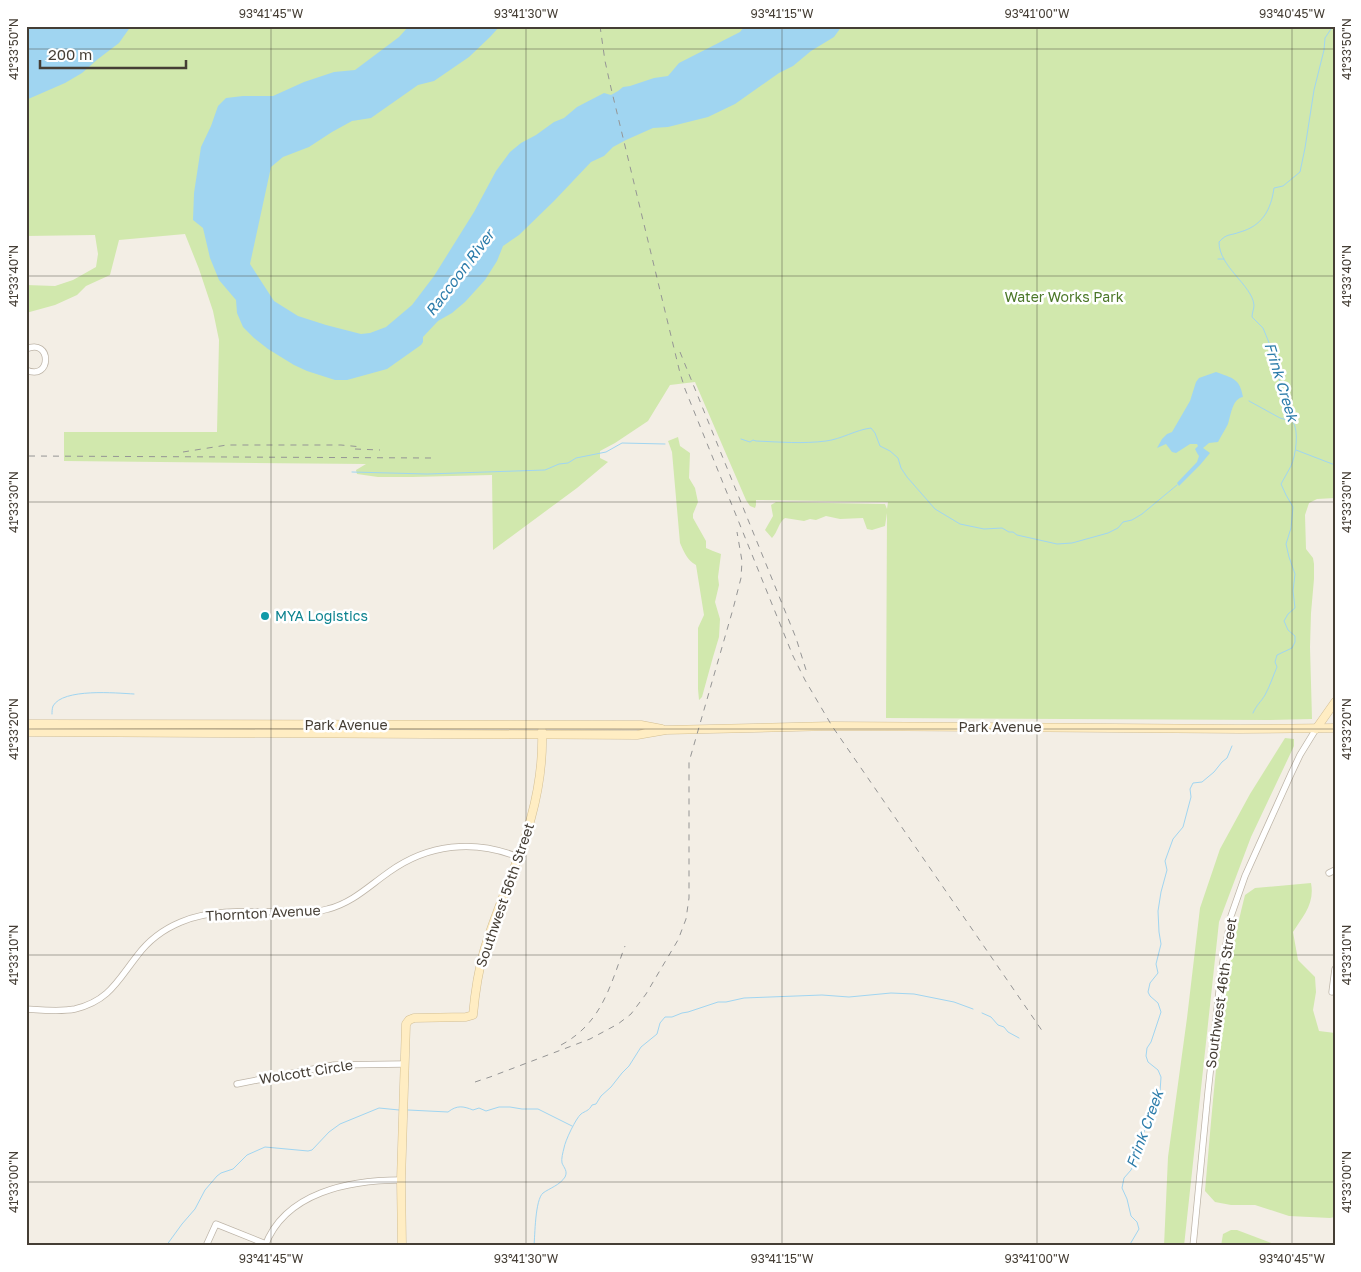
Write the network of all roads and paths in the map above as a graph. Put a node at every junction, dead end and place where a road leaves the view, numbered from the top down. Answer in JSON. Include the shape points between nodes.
{"nodes":[{"id":1,"x":26,"y":348,"type":"edge"},
{"id":2,"x":26,"y":370,"type":"edge"},
{"id":3,"x":1335,"y":702,"type":"edge"},
{"id":4,"x":26,"y":724,"type":"edge"},
{"id":5,"x":541,"y":725,"type":"junction"},
{"id":6,"x":1335,"y":728,"type":"edge"},
{"id":7,"x":1316,"y":729,"type":"junction"},
{"id":8,"x":666,"y":730,"type":"junction"},
{"id":9,"x":26,"y":732,"type":"edge"},
{"id":10,"x":542,"y":734,"type":"junction"},
{"id":11,"x":518,"y":857,"type":"junction"},
{"id":12,"x":1335,"y":969,"type":"edge"},
{"id":13,"x":1332,"y":992,"type":"dead end"},
{"id":14,"x":26,"y":1009,"type":"edge"},
{"id":15,"x":404,"y":1064,"type":"junction"},
{"id":16,"x":237,"y":1084,"type":"dead end"},
{"id":17,"x":401,"y":1180,"type":"junction"},
{"id":18,"x":265,"y":1245,"type":"edge"},
{"id":19,"x":206,"y":1246,"type":"edge"},
{"id":20,"x":402,"y":1246,"type":"edge"},
{"id":21,"x":1193,"y":1246,"type":"edge"}],
"edges":[{"from":1,"to":2,"type":"street","via":[[40,348],[46,354],[46,363],[41,370]]},
{"from":3,"to":7,"type":"main road"},
{"from":4,"to":5,"type":"main road","name":"Park Avenue"},
{"from":5,"to":8,"type":"main road","name":"Park Avenue","via":[[641,725]]},
{"from":5,"to":10,"type":"main road","name":"Southwest 56th Street"},
{"from":6,"to":7,"type":"main road","name":"Park Avenue"},
{"from":7,"to":8,"type":"main road","name":"Park Avenue","via":[[826,726]]},
{"from":7,"to":21,"type":"street","name":"Southwest 46th Street","via":[[1288,781],[1245,876],[1231,916],[1221,972]]},
{"from":8,"to":10,"type":"main road","name":"Park Avenue","via":[[637,735]]},
{"from":9,"to":10,"type":"main road","name":"Park Avenue"},
{"from":10,"to":11,"type":"main road","name":"Southwest 56th Street","via":[[542,764],[536,801]]},
{"from":11,"to":14,"type":"street","name":"Thornton Avenue","via":[[502,850],[478,847],[442,849],[407,861],[352,899],[326,910],[219,913],[191,918],[153,939],[111,990],[95,1002],[68,1010]]},
{"from":11,"to":15,"type":"main road","name":"Southwest 56th Street","via":[[484,950],[472,1015],[409,1020],[406,1024]]},
{"from":12,"to":13,"type":"street"},
{"from":15,"to":16,"type":"street","name":"Wolcott Circle","via":[[334,1065]]},
{"from":15,"to":17,"type":"main road","name":"Southwest 56th Street"},
{"from":17,"to":18,"type":"street","via":[[341,1186],[297,1204],[276,1226]]},
{"from":17,"to":20,"type":"main road","name":"Southwest 56th Street"},
{"from":18,"to":19,"type":"street","via":[[216,1224]]}]}
